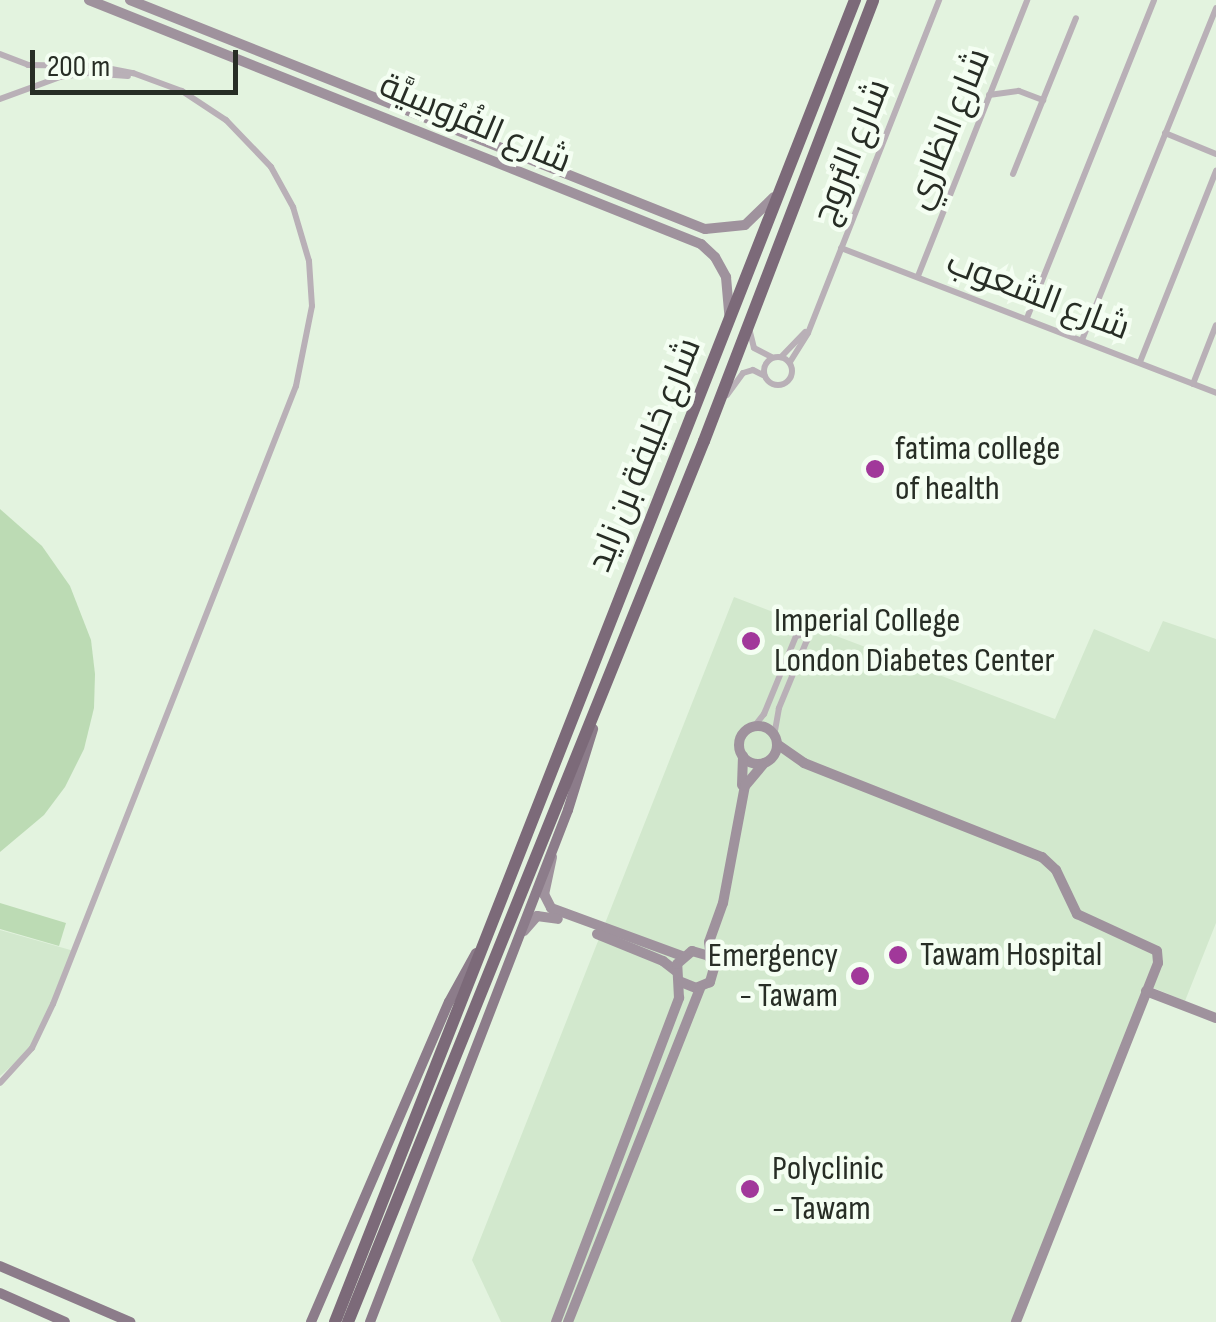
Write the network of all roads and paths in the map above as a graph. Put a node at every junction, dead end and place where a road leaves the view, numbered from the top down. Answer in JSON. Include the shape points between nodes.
{"nodes":[{"id":1,"x":89,"y":0,"type":"edge"},
{"id":2,"x":130,"y":0,"type":"edge"},
{"id":3,"x":855,"y":0,"type":"edge"},
{"id":4,"x":872,"y":0,"type":"edge"},
{"id":5,"x":939,"y":0,"type":"edge"},
{"id":6,"x":1027,"y":0,"type":"edge"},
{"id":7,"x":1154,"y":0,"type":"edge"},
{"id":8,"x":1216,"y":8,"type":"edge"},
{"id":9,"x":1076,"y":18,"type":"dead end"},
{"id":10,"x":0,"y":54,"type":"edge"},
{"id":11,"x":139,"y":76,"type":"junction"},
{"id":12,"x":298,"y":81,"type":"junction"},
{"id":13,"x":372,"y":93,"type":"junction"},
{"id":14,"x":989,"y":95,"type":"junction"},
{"id":15,"x":0,"y":100,"type":"edge"},
{"id":16,"x":1042,"y":100,"type":"junction"},
{"id":17,"x":1165,"y":134,"type":"junction"},
{"id":18,"x":1216,"y":154,"type":"edge"},
{"id":19,"x":1216,"y":172,"type":"edge"},
{"id":20,"x":1014,"y":174,"type":"dead end"},
{"id":21,"x":782,"y":189,"type":"junction"},
{"id":22,"x":841,"y":248,"type":"junction"},
{"id":23,"x":918,"y":276,"type":"junction"},
{"id":24,"x":1027,"y":318,"type":"junction"},
{"id":25,"x":810,"y":322,"type":"junction"},
{"id":26,"x":750,"y":323,"type":"junction"},
{"id":27,"x":729,"y":324,"type":"junction"},
{"id":28,"x":1216,"y":326,"type":"edge"},
{"id":29,"x":1082,"y":340,"type":"junction"},
{"id":30,"x":777,"y":357,"type":"junction"},
{"id":31,"x":790,"y":362,"type":"junction"},
{"id":32,"x":1140,"y":362,"type":"junction"},
{"id":33,"x":765,"y":376,"type":"junction"},
{"id":34,"x":1193,"y":384,"type":"junction"},
{"id":35,"x":1216,"y":393,"type":"edge"},
{"id":36,"x":704,"y":441,"type":"junction"},
{"id":37,"x":600,"y":697,"type":"junction"},
{"id":38,"x":753,"y":728,"type":"junction"},
{"id":39,"x":775,"y":740,"type":"junction"},
{"id":40,"x":743,"y":756,"type":"junction"},
{"id":41,"x":766,"y":762,"type":"junction"},
{"id":42,"x":804,"y":763,"type":"junction"},
{"id":43,"x":552,"y":851,"type":"junction"},
{"id":44,"x":490,"y":933,"type":"junction"},
{"id":45,"x":517,"y":940,"type":"junction"},
{"id":46,"x":687,"y":954,"type":"junction"},
{"id":47,"x":711,"y":958,"type":"junction"},
{"id":48,"x":679,"y":977,"type":"junction"},
{"id":49,"x":700,"y":988,"type":"junction"},
{"id":50,"x":1146,"y":991,"type":"junction"},
{"id":51,"x":1216,"y":1018,"type":"edge"},
{"id":52,"x":0,"y":1083,"type":"edge"},
{"id":53,"x":631,"y":1122,"type":"junction"},
{"id":54,"x":632,"y":1152,"type":"junction"},
{"id":55,"x":0,"y":1266,"type":"edge"},
{"id":56,"x":0,"y":1293,"type":"edge"},
{"id":57,"x":65,"y":1322,"type":"edge"},
{"id":58,"x":130,"y":1322,"type":"edge"},
{"id":59,"x":312,"y":1322,"type":"edge"},
{"id":60,"x":335,"y":1322,"type":"edge"},
{"id":61,"x":348,"y":1322,"type":"edge"},
{"id":62,"x":370,"y":1322,"type":"edge"},
{"id":63,"x":556,"y":1322,"type":"edge"},
{"id":64,"x":568,"y":1322,"type":"edge"},
{"id":65,"x":1016,"y":1322,"type":"edge"}],
"edges":[{"from":1,"to":12,"type":"street","name":"شارع الفُرُوسِيَّة"},
{"from":2,"to":13,"type":"street","name":"شارع الفُرُوسِيَّة"},
{"from":3,"to":21,"type":"highway","name":"شارع خليفة بن زايد"},
{"from":4,"to":26,"type":"highway","name":"شارع خليفة بن زايد"},
{"from":5,"to":22,"type":"street","name":"شارع البُروج"},
{"from":6,"to":14,"type":"street","name":"شارع الظاري"},
{"from":7,"to":24,"type":"street"},
{"from":8,"to":17,"type":"street"},
{"from":9,"to":16,"type":"street"},
{"from":10,"to":11,"type":"street","via":[[28,66],[96,66]]},
{"from":11,"to":15,"type":"street","via":[[70,75]]},
{"from":11,"to":52,"type":"street","via":[[190,96],[226,120],[280,182],[309,262],[309,339],[54,1004],[32,1048]]},
{"from":12,"to":13,"type":"street","via":[[369,102]]},
{"from":12,"to":27,"type":"street","name":"شارع الفُرُوسِيَّة","via":[[700,244],[726,277]]},
{"from":13,"to":21,"type":"street","name":"شارع الفُرُوسِيَّة","via":[[705,229],[745,225]]},
{"from":14,"to":16,"type":"street","via":[[1019,91]]},
{"from":14,"to":23,"type":"street","name":"شارع الظاري"},
{"from":16,"to":20,"type":"street"},
{"from":17,"to":18,"type":"street"},
{"from":17,"to":29,"type":"street"},
{"from":19,"to":32,"type":"street"},
{"from":21,"to":27,"type":"highway","name":"شارع خليفة بن زايد"},
{"from":22,"to":23,"type":"street","name":"شارع الشعوب"},
{"from":22,"to":25,"type":"street","name":"شارع البُروج"},
{"from":23,"to":24,"type":"street","name":"شارع الشعوب"},
{"from":24,"to":29,"type":"street","name":"شارع الشعوب"},
{"from":25,"to":30,"type":"street","name":"شارع البُروج"},
{"from":25,"to":31,"type":"street","name":"شارع البُروج"},
{"from":26,"to":30,"type":"street","via":[[754,348]]},
{"from":26,"to":36,"type":"highway","name":"شارع خليفة بن زايد"},
{"from":27,"to":44,"type":"highway","name":"شارع خليفة بن زايد"},
{"from":28,"to":34,"type":"street"},
{"from":29,"to":32,"type":"street","name":"شارع الشعوب"},
{"from":30,"to":31,"type":"street"},
{"from":30,"to":33,"type":"street","via":[[765,366]]},
{"from":31,"to":33,"type":"street","via":[[786,383],[772,384]]},
{"from":32,"to":34,"type":"street","name":"شارع الشعوب"},
{"from":33,"to":36,"type":"street","via":[[753,370],[737,377]]},
{"from":34,"to":35,"type":"street","name":"شارع الشعوب"},
{"from":36,"to":37,"type":"highway","name":"شارع خليفة بن زايد"},
{"from":37,"to":43,"type":"main road","name":"شارع خليفة بن زايد"},
{"from":37,"to":61,"type":"highway","name":"شارع خليفة بن زايد"},
{"from":38,"to":39,"type":"street","via":[[764,728]]},
{"from":38,"to":39,"type":"street","via":[[796,636],[804,634]]},
{"from":38,"to":40,"type":"street","via":[[740,740]]},
{"from":39,"to":41,"type":"street"},
{"from":39,"to":42,"type":"street"},
{"from":40,"to":41,"type":"street"},
{"from":40,"to":46,"type":"street","via":[[717,910],[709,932]]},
{"from":41,"to":42,"type":"street"},
{"from":41,"to":47,"type":"street","via":[[745,786],[724,902],[710,937]]},
{"from":42,"to":50,"type":"street","via":[[1046,860],[1077,914],[1157,951]]},
{"from":43,"to":45,"type":"main road","name":"شارع خليفة بن زايد"},
{"from":43,"to":46,"type":"street","via":[[544,894],[551,908]]},
{"from":44,"to":59,"type":"main road","name":"شارع خليفة بن زايد","via":[[449,1002]]},
{"from":44,"to":60,"type":"highway","name":"شارع خليفة بن زايد"},
{"from":45,"to":48,"type":"street","via":[[534,918],[547,915],[663,961]]},
{"from":45,"to":62,"type":"main road","name":"شارع خليفة بن زايد"},
{"from":46,"to":47,"type":"street"},
{"from":46,"to":48,"type":"street"},
{"from":47,"to":49,"type":"street","via":[[713,977]]},
{"from":48,"to":49,"type":"street"},
{"from":48,"to":53,"type":"street"},
{"from":49,"to":54,"type":"street"},
{"from":50,"to":51,"type":"street"},
{"from":50,"to":65,"type":"street"},
{"from":53,"to":54,"type":"street","via":[[626,1146]]},
{"from":53,"to":63,"type":"street"},
{"from":54,"to":64,"type":"street"},
{"from":55,"to":58,"type":"main road"},
{"from":56,"to":57,"type":"main road"}]}
